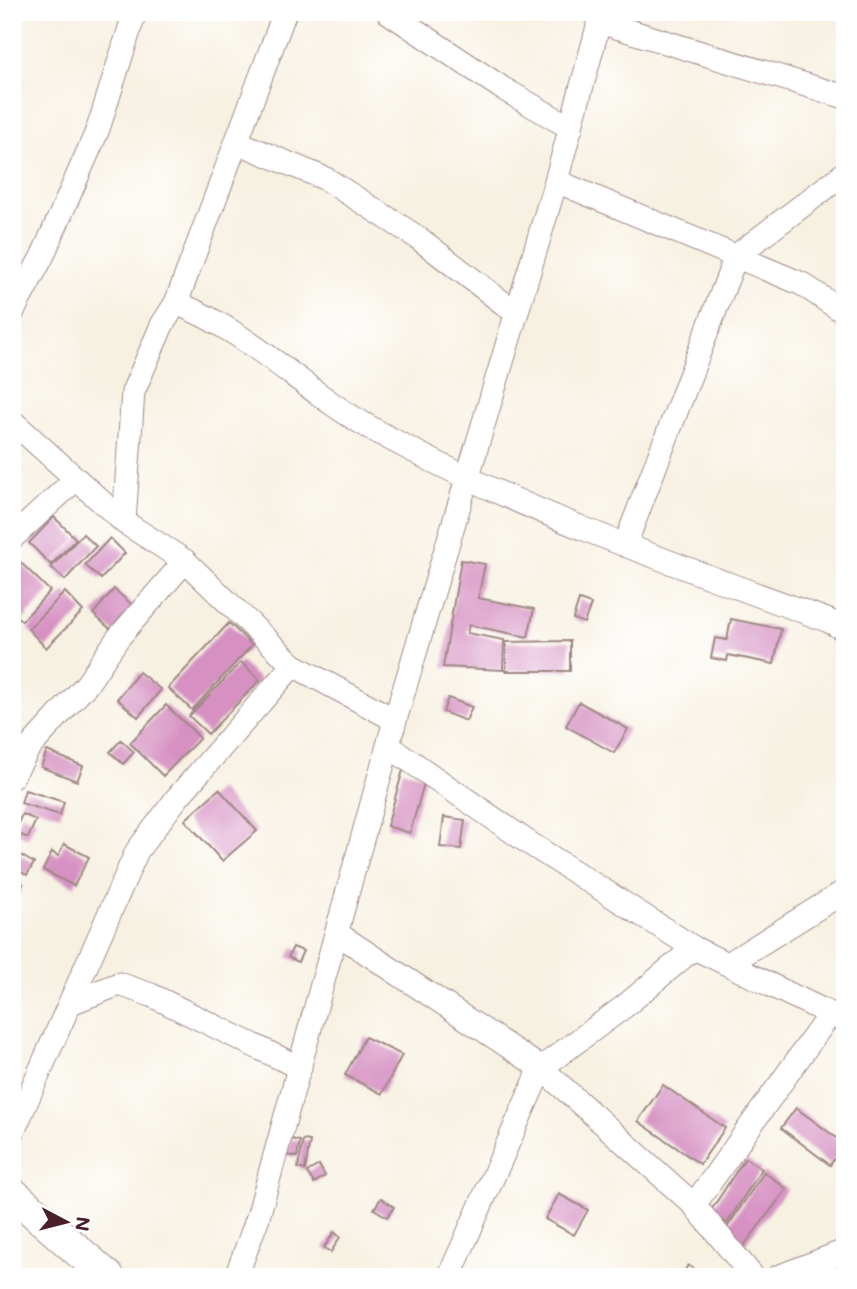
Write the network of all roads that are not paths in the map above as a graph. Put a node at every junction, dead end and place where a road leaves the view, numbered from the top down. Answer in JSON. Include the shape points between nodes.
{"nodes":[{"id":1,"x":135,"y":12,"type":"edge"},
{"id":2,"x":285,"y":12,"type":"edge"},
{"id":3,"x":388,"y":12,"type":"edge"},
{"id":4,"x":601,"y":17,"type":"edge"},
{"id":5,"x":845,"y":97,"type":"edge"},
{"id":6,"x":570,"y":128,"type":"junction"},
{"id":7,"x":237,"y":142,"type":"junction"},
{"id":8,"x":845,"y":173,"type":"edge"},
{"id":9,"x":556,"y":181,"type":"junction"},
{"id":10,"x":736,"y":256,"type":"junction"},
{"id":11,"x":176,"y":303,"type":"junction"},
{"id":12,"x":12,"y":313,"type":"edge"},
{"id":13,"x":516,"y":313,"type":"junction"},
{"id":14,"x":845,"y":313,"type":"edge"},
{"id":15,"x":12,"y":421,"type":"edge"},
{"id":16,"x":467,"y":477,"type":"junction"},
{"id":17,"x":76,"y":479,"type":"junction"},
{"id":18,"x":124,"y":522,"type":"junction"},
{"id":19,"x":12,"y":538,"type":"edge"},
{"id":20,"x":625,"y":545,"type":"junction"},
{"id":21,"x":186,"y":561,"type":"junction"},
{"id":22,"x":845,"y":630,"type":"edge"},
{"id":23,"x":293,"y":666,"type":"junction"},
{"id":24,"x":395,"y":720,"type":"junction"},
{"id":25,"x":21,"y":743,"type":"edge"},
{"id":26,"x":390,"y":747,"type":"junction"},
{"id":27,"x":12,"y":778,"type":"edge"},
{"id":28,"x":845,"y":891,"type":"edge"},
{"id":29,"x":338,"y":934,"type":"junction"},
{"id":30,"x":694,"y":948,"type":"junction"},
{"id":31,"x":728,"y":964,"type":"junction"},
{"id":32,"x":72,"y":1002,"type":"junction"},
{"id":33,"x":837,"y":1018,"type":"edge"},
{"id":34,"x":300,"y":1068,"type":"junction"},
{"id":35,"x":541,"y":1068,"type":"junction"},
{"id":36,"x":12,"y":1134,"type":"edge"},
{"id":37,"x":12,"y":1193,"type":"edge"},
{"id":38,"x":694,"y":1205,"type":"junction"},
{"id":39,"x":845,"y":1251,"type":"edge"},
{"id":40,"x":108,"y":1277,"type":"edge"},
{"id":41,"x":236,"y":1277,"type":"edge"},
{"id":42,"x":449,"y":1277,"type":"edge"},
{"id":43,"x":753,"y":1277,"type":"edge"},
{"id":44,"x":778,"y":1277,"type":"edge"}],
"edges":[{"from":1,"to":12,"type":"street","via":[[98,129]]},
{"from":2,"to":7,"type":"street"},
{"from":3,"to":6,"type":"street"},
{"from":4,"to":5,"type":"street"},
{"from":4,"to":6,"type":"street"},
{"from":6,"to":9,"type":"street"},
{"from":7,"to":11,"type":"street"},
{"from":7,"to":13,"type":"street","via":[[326,179],[417,237]]},
{"from":8,"to":10,"type":"street"},
{"from":9,"to":10,"type":"street"},
{"from":9,"to":13,"type":"street"},
{"from":10,"to":14,"type":"street","via":[[802,284]]},
{"from":10,"to":20,"type":"street"},
{"from":11,"to":16,"type":"street","via":[[229,327],[334,405]]},
{"from":11,"to":18,"type":"street","via":[[133,392]]},
{"from":13,"to":16,"type":"street"},
{"from":15,"to":17,"type":"street"},
{"from":16,"to":20,"type":"street"},
{"from":16,"to":24,"type":"street"},
{"from":17,"to":18,"type":"street"},
{"from":17,"to":19,"type":"street"},
{"from":18,"to":21,"type":"street"},
{"from":20,"to":22,"type":"street"},
{"from":21,"to":23,"type":"street"},
{"from":21,"to":25,"type":"street","via":[[118,638],[87,684]]},
{"from":23,"to":24,"type":"street"},
{"from":23,"to":32,"type":"street","via":[[137,850]]},
{"from":24,"to":26,"type":"street"},
{"from":25,"to":27,"type":"street"},
{"from":26,"to":29,"type":"street"},
{"from":26,"to":30,"type":"street"},
{"from":28,"to":31,"type":"street"},
{"from":29,"to":34,"type":"street"},
{"from":29,"to":35,"type":"street"},
{"from":30,"to":31,"type":"street"},
{"from":30,"to":35,"type":"street"},
{"from":31,"to":33,"type":"street"},
{"from":32,"to":34,"type":"street","via":[[119,984]]},
{"from":32,"to":36,"type":"street"},
{"from":33,"to":38,"type":"street"},
{"from":34,"to":41,"type":"street"},
{"from":35,"to":38,"type":"street"},
{"from":35,"to":42,"type":"street"},
{"from":37,"to":40,"type":"main road"},
{"from":38,"to":43,"type":"street"},
{"from":39,"to":44,"type":"street"}]}
